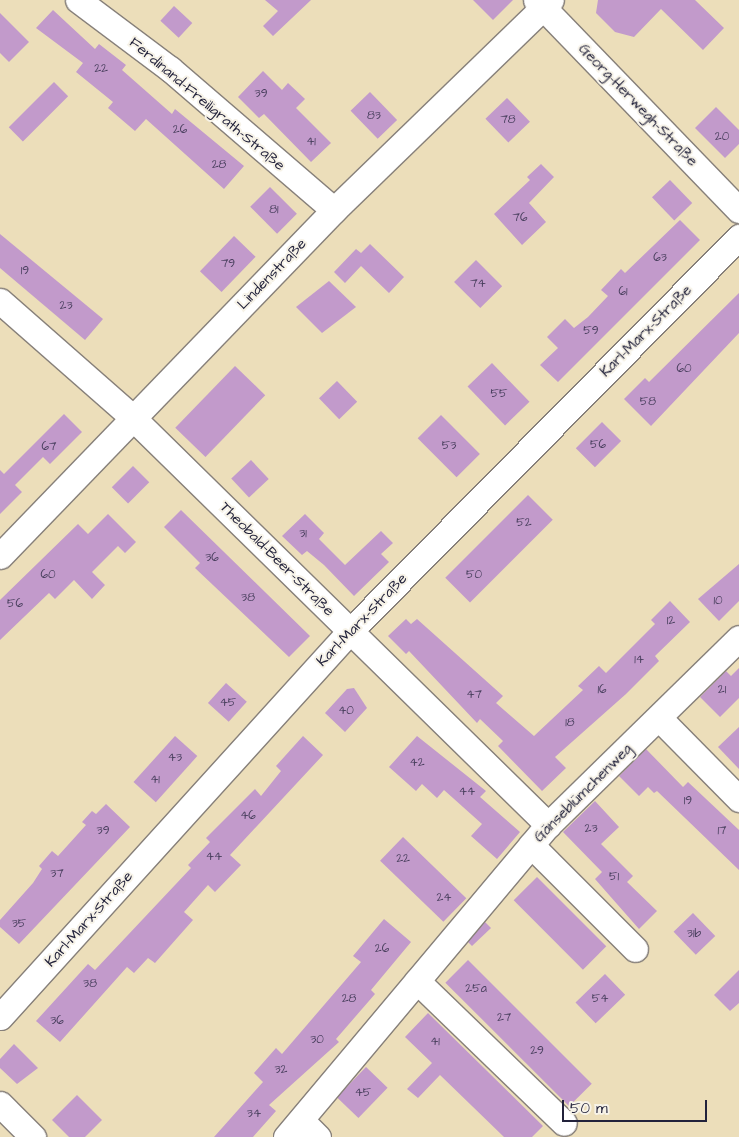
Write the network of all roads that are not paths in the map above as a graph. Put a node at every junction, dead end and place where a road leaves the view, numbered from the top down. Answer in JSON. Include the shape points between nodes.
{"nodes":[{"id":1,"x":78,"y":0,"type":"edge"},
{"id":2,"x":544,"y":2,"type":"edge"},
{"id":3,"x":334,"y":210,"type":"junction"},
{"id":4,"x":739,"y":210,"type":"edge"},
{"id":5,"x":739,"y":237,"type":"edge"},
{"id":6,"x":0,"y":300,"type":"edge"},
{"id":7,"x":132,"y":417,"type":"junction"},
{"id":8,"x":0,"y":556,"type":"edge"},
{"id":9,"x":350,"y":631,"type":"junction"},
{"id":10,"x":739,"y":638,"type":"edge"},
{"id":11,"x":659,"y":718,"type":"junction"},
{"id":12,"x":739,"y":799,"type":"edge"},
{"id":13,"x":548,"y":825,"type":"junction"},
{"id":14,"x":532,"y":845,"type":"junction"},
{"id":15,"x":635,"y":949,"type":"dead end"},
{"id":16,"x":417,"y":981,"type":"junction"},
{"id":17,"x":0,"y":1017,"type":"edge"},
{"id":18,"x":0,"y":1104,"type":"edge"},
{"id":19,"x":564,"y":1123,"type":"dead end"},
{"id":20,"x":293,"y":1128,"type":"edge"},
{"id":21,"x":33,"y":1137,"type":"edge"},
{"id":22,"x":318,"y":1137,"type":"edge"}],
"edges":[{"from":1,"to":3,"type":"street","name":"Ferdinand-Freiligrath-Straße","via":[[170,70]]},
{"from":2,"to":3,"type":"street","name":"Lindenstraße"},
{"from":2,"to":4,"type":"street","name":"Georg-Herwegh-Straße"},
{"from":3,"to":7,"type":"street","name":"Lindenstraße"},
{"from":5,"to":9,"type":"street","name":"Karl-Marx-Straße"},
{"from":6,"to":7,"type":"street","name":"Theobald-Beer-Straße"},
{"from":7,"to":8,"type":"street","name":"Lindenstraße"},
{"from":7,"to":9,"type":"street","name":"Theobald-Beer-Straße"},
{"from":9,"to":13,"type":"street","name":"Theobald-Beer-Straße"},
{"from":9,"to":17,"type":"street","name":"Karl-Marx-Straße"},
{"from":10,"to":11,"type":"street","name":"Gänseblümchenweg"},
{"from":11,"to":12,"type":"street"},
{"from":11,"to":13,"type":"street","name":"Gänseblümchenweg"},
{"from":13,"to":14,"type":"street","name":"Gänseblümchenweg"},
{"from":14,"to":15,"type":"street"},
{"from":14,"to":16,"type":"street","name":"Gänseblümchenweg"},
{"from":16,"to":19,"type":"street"},
{"from":16,"to":20,"type":"street","name":"Gänseblümchenweg"},
{"from":18,"to":21,"type":"street"},
{"from":20,"to":22,"type":"street","name":"Gänseblümchenweg"}]}
